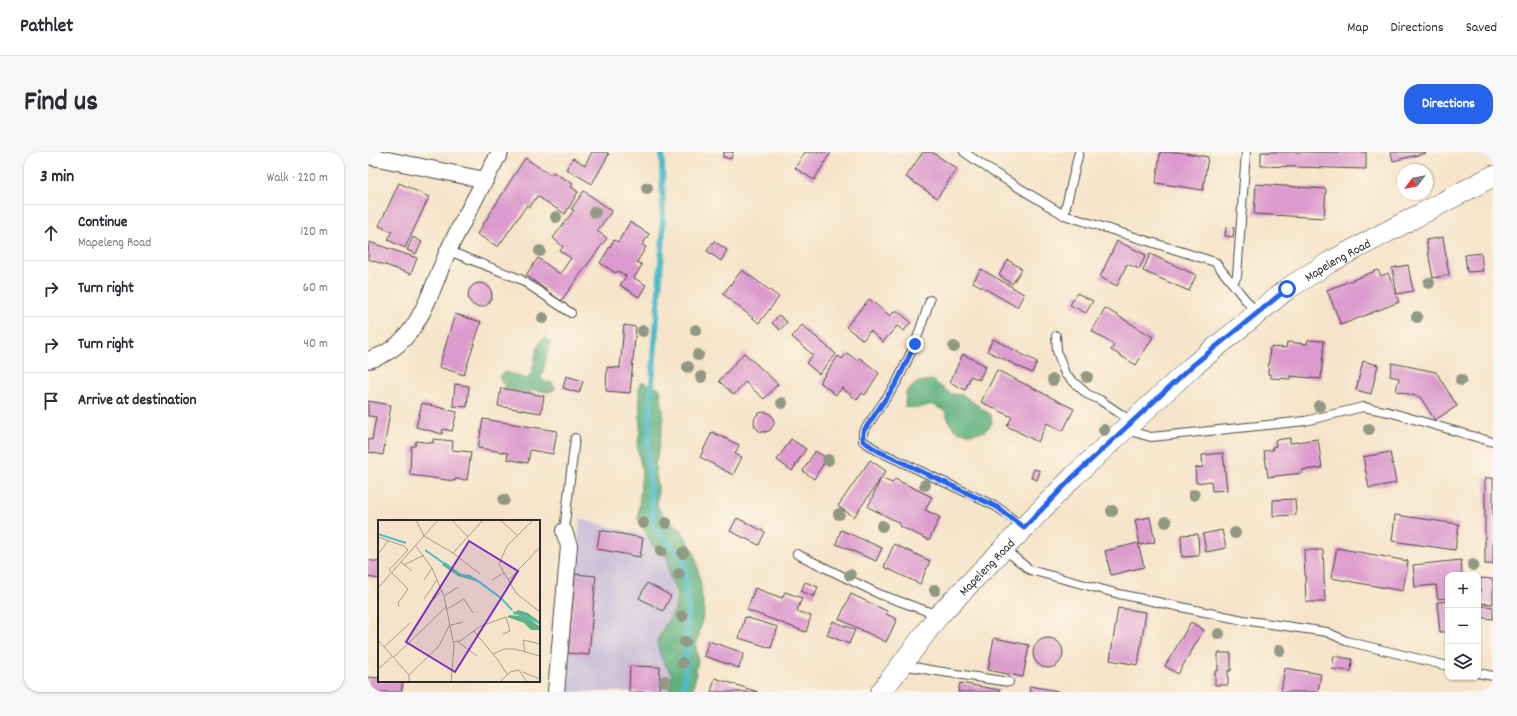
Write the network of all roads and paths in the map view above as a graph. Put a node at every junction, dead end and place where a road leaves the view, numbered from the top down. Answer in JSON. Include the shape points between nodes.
{"nodes":[{"id":1,"x":500,"y":152,"type":"edge"},
{"id":2,"x":964,"y":152,"type":"edge"},
{"id":3,"x":1079,"y":152,"type":"edge"},
{"id":4,"x":1246,"y":152,"type":"edge"},
{"id":5,"x":368,"y":156,"type":"edge"},
{"id":6,"x":1493,"y":176,"type":"edge"},
{"id":7,"x":485,"y":180,"type":"junction"},
{"id":8,"x":1064,"y":215,"type":"junction"},
{"id":9,"x":449,"y":251,"type":"junction"},
{"id":10,"x":1233,"y":283,"type":"junction"},
{"id":11,"x":930,"y":300,"type":"dead end"},
{"id":12,"x":571,"y":313,"type":"dead end"},
{"id":13,"x":1258,"y":314,"type":"junction"},
{"id":14,"x":1056,"y":336,"type":"dead end"},
{"id":15,"x":368,"y":360,"type":"edge"},
{"id":16,"x":1129,"y":426,"type":"junction"},
{"id":17,"x":575,"y":438,"type":"dead end"},
{"id":18,"x":1493,"y":442,"type":"edge"},
{"id":19,"x":1024,"y":528,"type":"junction"},
{"id":20,"x":564,"y":531,"type":"joint"},
{"id":21,"x":1004,"y":548,"type":"junction"},
{"id":22,"x":797,"y":554,"type":"dead end"},
{"id":23,"x":939,"y":615,"type":"junction"},
{"id":24,"x":900,"y":664,"type":"junction"},
{"id":25,"x":1445,"y":665,"type":"edge"},
{"id":26,"x":1481,"y":674,"type":"edge"},
{"id":27,"x":1493,"y":676,"type":"edge"},
{"id":28,"x":1009,"y":682,"type":"dead end"},
{"id":29,"x":556,"y":692,"type":"edge"},
{"id":30,"x":881,"y":692,"type":"edge"}],
"edges":[{"from":1,"to":7,"type":"street"},
{"from":2,"to":8,"type":"lane"},
{"from":3,"to":8,"type":"lane"},
{"from":4,"to":10,"type":"lane","via":[[1237,276]]},
{"from":5,"to":7,"type":"street"},
{"from":6,"to":13,"type":"street","name":"Mapeleng Road","via":[[1330,262],[1287,289]]},
{"from":7,"to":9,"type":"street"},
{"from":8,"to":10,"type":"lane","via":[[1214,262]]},
{"from":9,"to":12,"type":"lane","via":[[520,279]]},
{"from":9,"to":15,"type":"street","via":[[427,305],[404,340],[383,355]]},
{"from":10,"to":13,"type":"lane"},
{"from":11,"to":19,"type":"lane","via":[[915,344],[897,382],[863,432],[863,441],[878,451],[997,507]]},
{"from":13,"to":16,"type":"street","name":"Mapeleng Road","via":[[1192,366]]},
{"from":14,"to":16,"type":"lane","via":[[1056,351],[1066,374],[1087,394],[1100,400]]},
{"from":16,"to":18,"type":"lane","via":[[1151,437],[1305,421],[1363,408],[1389,412]]},
{"from":16,"to":19,"type":"street","name":"Mapeleng Road","via":[[1074,476]]},
{"from":17,"to":20,"type":"lane"},
{"from":19,"to":21,"type":"street","name":"Mapeleng Road"},
{"from":20,"to":29,"type":"street","via":[[569,546]]},
{"from":21,"to":23,"type":"street","name":"Mapeleng Road"},
{"from":21,"to":25,"type":"lane","via":[[1030,570],[1119,594],[1219,615],[1327,632],[1346,641]]},
{"from":22,"to":23,"type":"lane","via":[[879,594]]},
{"from":23,"to":24,"type":"street","name":"Mapeleng Road"},
{"from":24,"to":28,"type":"lane"},
{"from":24,"to":30,"type":"street","name":"Mapeleng Road"},
{"from":26,"to":27,"type":"lane"}]}
